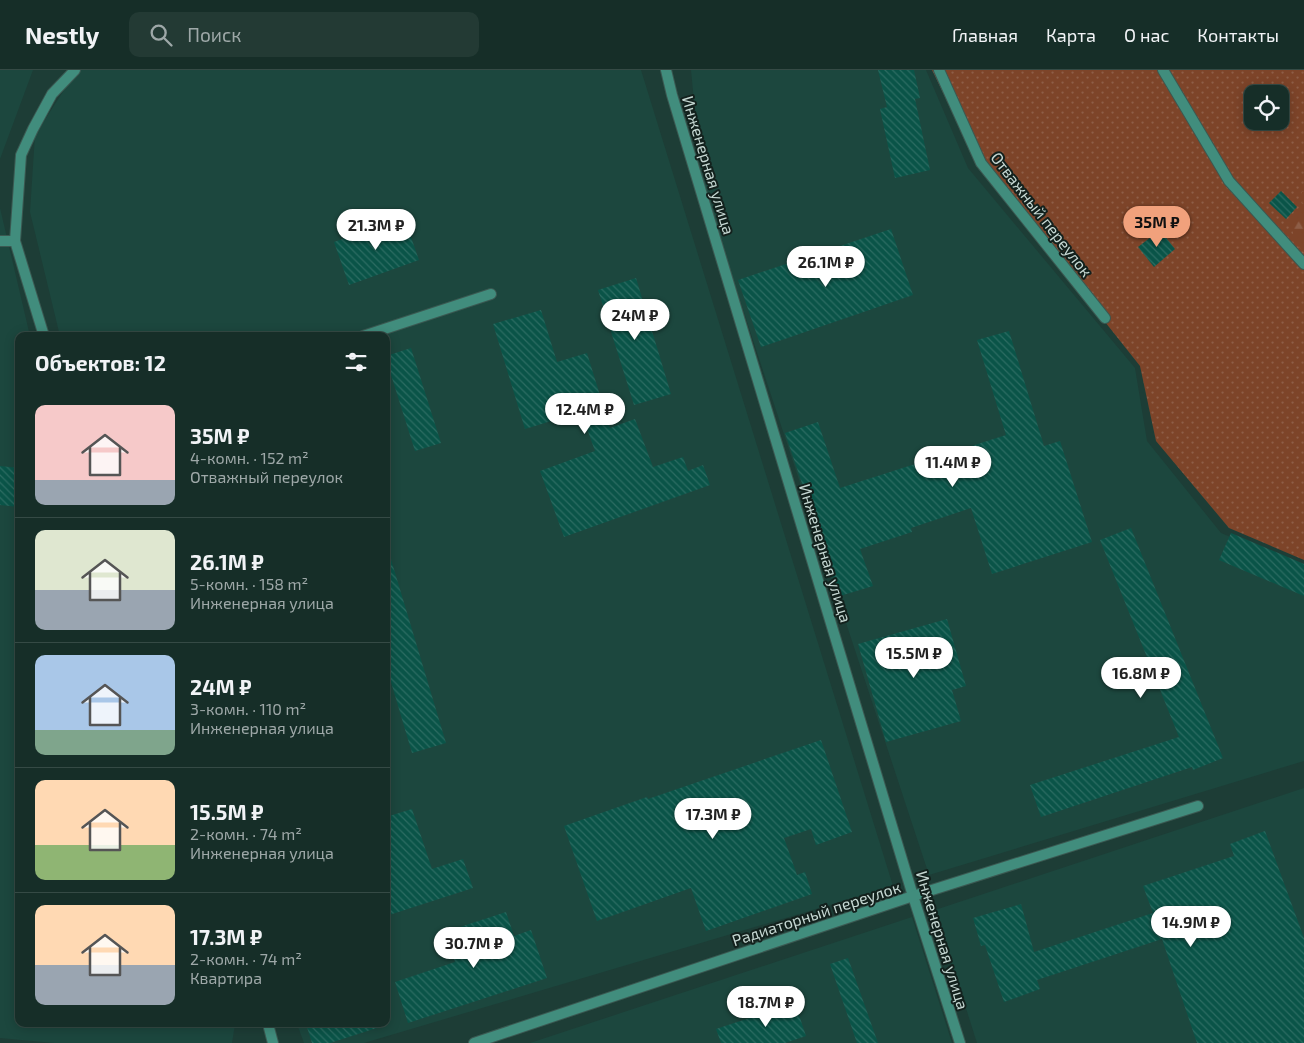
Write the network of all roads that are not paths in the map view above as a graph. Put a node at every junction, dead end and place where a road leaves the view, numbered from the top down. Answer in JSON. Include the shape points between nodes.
{"nodes":[{"id":1,"x":76,"y":70,"type":"edge"},
{"id":2,"x":666,"y":70,"type":"edge"},
{"id":3,"x":939,"y":70,"type":"edge"},
{"id":4,"x":1163,"y":70,"type":"edge"},
{"id":5,"x":0,"y":241,"type":"edge"},
{"id":6,"x":15,"y":241,"type":"junction"},
{"id":7,"x":1304,"y":264,"type":"edge"},
{"id":8,"x":491,"y":294,"type":"dead end"},
{"id":9,"x":1105,"y":318,"type":"dead end"},
{"id":10,"x":43,"y":332,"type":"edge"},
{"id":11,"x":375,"y":332,"type":"edge"},
{"id":12,"x":1198,"y":806,"type":"dead end"},
{"id":13,"x":913,"y":896,"type":"junction"},
{"id":14,"x":269,"y":1027,"type":"edge"},
{"id":15,"x":273,"y":1043,"type":"edge"},
{"id":16,"x":474,"y":1043,"type":"edge"},
{"id":17,"x":960,"y":1043,"type":"edge"}],
"edges":[{"from":1,"to":6,"type":"street","via":[[52,94],[21,155]]},
{"from":2,"to":13,"type":"street","name":"Инженерная улица"},
{"from":3,"to":9,"type":"street","name":"Отважный переулок","via":[[981,163]]},
{"from":4,"to":7,"type":"street","via":[[1229,181]]},
{"from":5,"to":6,"type":"street"},
{"from":6,"to":10,"type":"street"},
{"from":8,"to":11,"type":"street"},
{"from":12,"to":13,"type":"street","name":"Радиаторный переулок"},
{"from":13,"to":16,"type":"street","name":"Радиаторный переулок"},
{"from":13,"to":17,"type":"street","name":"Инженерная улица"},
{"from":14,"to":15,"type":"street"}]}
